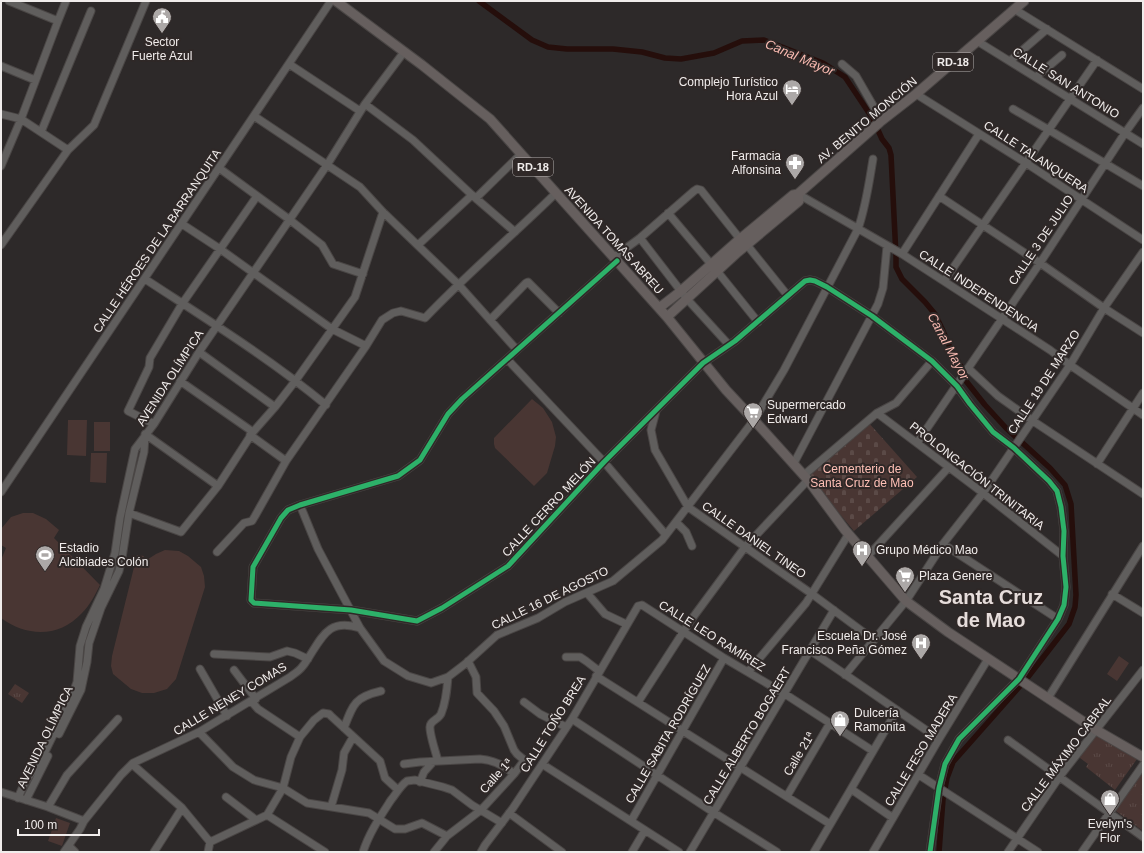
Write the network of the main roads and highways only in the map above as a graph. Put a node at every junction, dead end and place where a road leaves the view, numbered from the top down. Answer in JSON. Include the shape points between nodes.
{"nodes":[{"id":1,"x":336,"y":1,"type":"edge"},
{"id":2,"x":1024,"y":1,"type":"edge"},
{"id":3,"x":714,"y":267,"type":"junction"},
{"id":4,"x":659,"y":308,"type":"junction"},
{"id":5,"x":667,"y":317,"type":"junction"},
{"id":6,"x":1143,"y":757,"type":"edge"}],
"edges":[{"from":1,"to":4,"type":"main road","name":"AVENIDA TOMAS ABREU","number":"RD-18","via":[[490,119]]},
{"from":2,"to":3,"type":"main road","name":"AV. BENITO MONCIÓN","number":"RD-18","via":[[798,194],[793,194]]},
{"from":3,"to":4,"type":"main road","name":"AV. BENITO MONCIÓN","number":"RD-18"},
{"from":3,"to":5,"type":"main road","name":"AV. BENITO MONCIÓN","number":"RD-18","via":[[687,299]]},
{"from":4,"to":5,"type":"main road","name":"AVENIDA TOMAS ABREU","number":"RD-18"},
{"from":5,"to":6,"type":"main road","name":"AVENIDA TOMAS ABREU","number":"RD-18","via":[[726,390],[806,477],[848,534],[906,601],[988,659],[1096,730]]}]}
